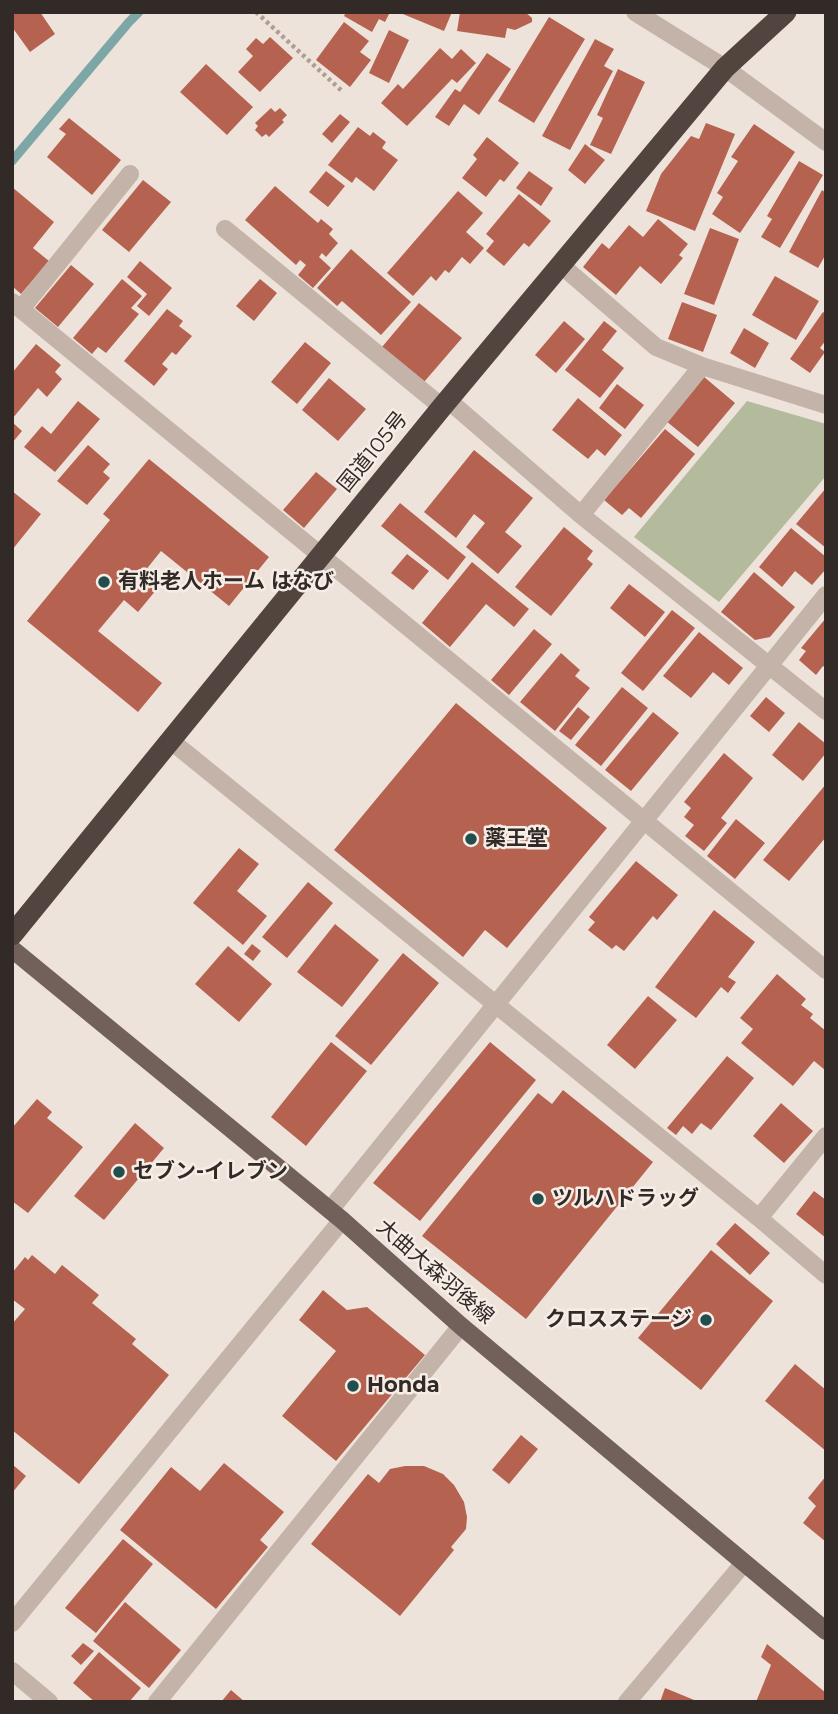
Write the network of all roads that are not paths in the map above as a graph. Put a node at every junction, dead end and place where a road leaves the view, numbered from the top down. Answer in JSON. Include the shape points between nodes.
{"nodes":[{"id":1,"x":635,"y":12,"type":"edge"},
{"id":2,"x":786,"y":12,"type":"edge"},
{"id":3,"x":724,"y":68,"type":"junction"},
{"id":4,"x":826,"y":142,"type":"edge"},
{"id":5,"x":131,"y":174,"type":"dead end"},
{"id":6,"x":225,"y":229,"type":"dead end"},
{"id":7,"x":561,"y":265,"type":"junction"},
{"id":8,"x":16,"y":306,"type":"edge"},
{"id":9,"x":702,"y":366,"type":"junction"},
{"id":10,"x":445,"y":404,"type":"junction"},
{"id":11,"x":826,"y":405,"type":"edge"},
{"id":12,"x":581,"y":515,"type":"junction"},
{"id":13,"x":321,"y":555,"type":"junction"},
{"id":14,"x":826,"y":595,"type":"edge"},
{"id":15,"x":768,"y":664,"type":"junction"},
{"id":16,"x":826,"y":711,"type":"edge"},
{"id":17,"x":170,"y":740,"type":"junction"},
{"id":18,"x":644,"y":819,"type":"junction"},
{"id":19,"x":12,"y":935,"type":"edge"},
{"id":20,"x":12,"y":949,"type":"edge"},
{"id":21,"x":826,"y":970,"type":"edge"},
{"id":22,"x":496,"y":1006,"type":"junction"},
{"id":23,"x":826,"y":1136,"type":"edge"},
{"id":24,"x":336,"y":1215,"type":"junction"},
{"id":25,"x":758,"y":1217,"type":"junction"},
{"id":26,"x":826,"y":1275,"type":"edge"},
{"id":27,"x":461,"y":1326,"type":"junction"},
{"id":28,"x":744,"y":1563,"type":"junction"},
{"id":29,"x":12,"y":1623,"type":"edge"},
{"id":30,"x":826,"y":1631,"type":"edge"},
{"id":31,"x":12,"y":1671,"type":"edge"},
{"id":32,"x":49,"y":1702,"type":"edge"},
{"id":33,"x":157,"y":1702,"type":"edge"},
{"id":34,"x":627,"y":1702,"type":"edge"}],
"edges":[{"from":1,"to":3,"type":"street"},
{"from":2,"to":3,"type":"highway","name":"国道105号"},
{"from":3,"to":4,"type":"street"},
{"from":3,"to":7,"type":"highway","name":"国道105号"},
{"from":5,"to":8,"type":"street"},
{"from":6,"to":10,"type":"street"},
{"from":7,"to":9,"type":"street","via":[[656,347]]},
{"from":7,"to":10,"type":"highway","name":"国道105号"},
{"from":8,"to":13,"type":"street"},
{"from":9,"to":11,"type":"street"},
{"from":9,"to":12,"type":"street"},
{"from":10,"to":12,"type":"street"},
{"from":10,"to":13,"type":"highway","name":"国道105号"},
{"from":12,"to":15,"type":"street"},
{"from":13,"to":17,"type":"highway","name":"国道105号"},
{"from":13,"to":18,"type":"street"},
{"from":14,"to":15,"type":"street"},
{"from":15,"to":16,"type":"street"},
{"from":15,"to":18,"type":"street"},
{"from":17,"to":19,"type":"highway","name":"国道105号"},
{"from":17,"to":22,"type":"street"},
{"from":18,"to":21,"type":"street"},
{"from":18,"to":22,"type":"street"},
{"from":20,"to":24,"type":"main road","name":"大曲大森羽後線"},
{"from":22,"to":24,"type":"street"},
{"from":22,"to":25,"type":"street"},
{"from":23,"to":25,"type":"street"},
{"from":24,"to":27,"type":"main road","name":"大曲大森羽後線"},
{"from":24,"to":29,"type":"street"},
{"from":25,"to":26,"type":"street"},
{"from":27,"to":28,"type":"main road","name":"大曲大森羽後線"},
{"from":27,"to":33,"type":"street"},
{"from":28,"to":30,"type":"main road","name":"大曲大森羽後線"},
{"from":28,"to":34,"type":"street"},
{"from":31,"to":32,"type":"street"}]}
